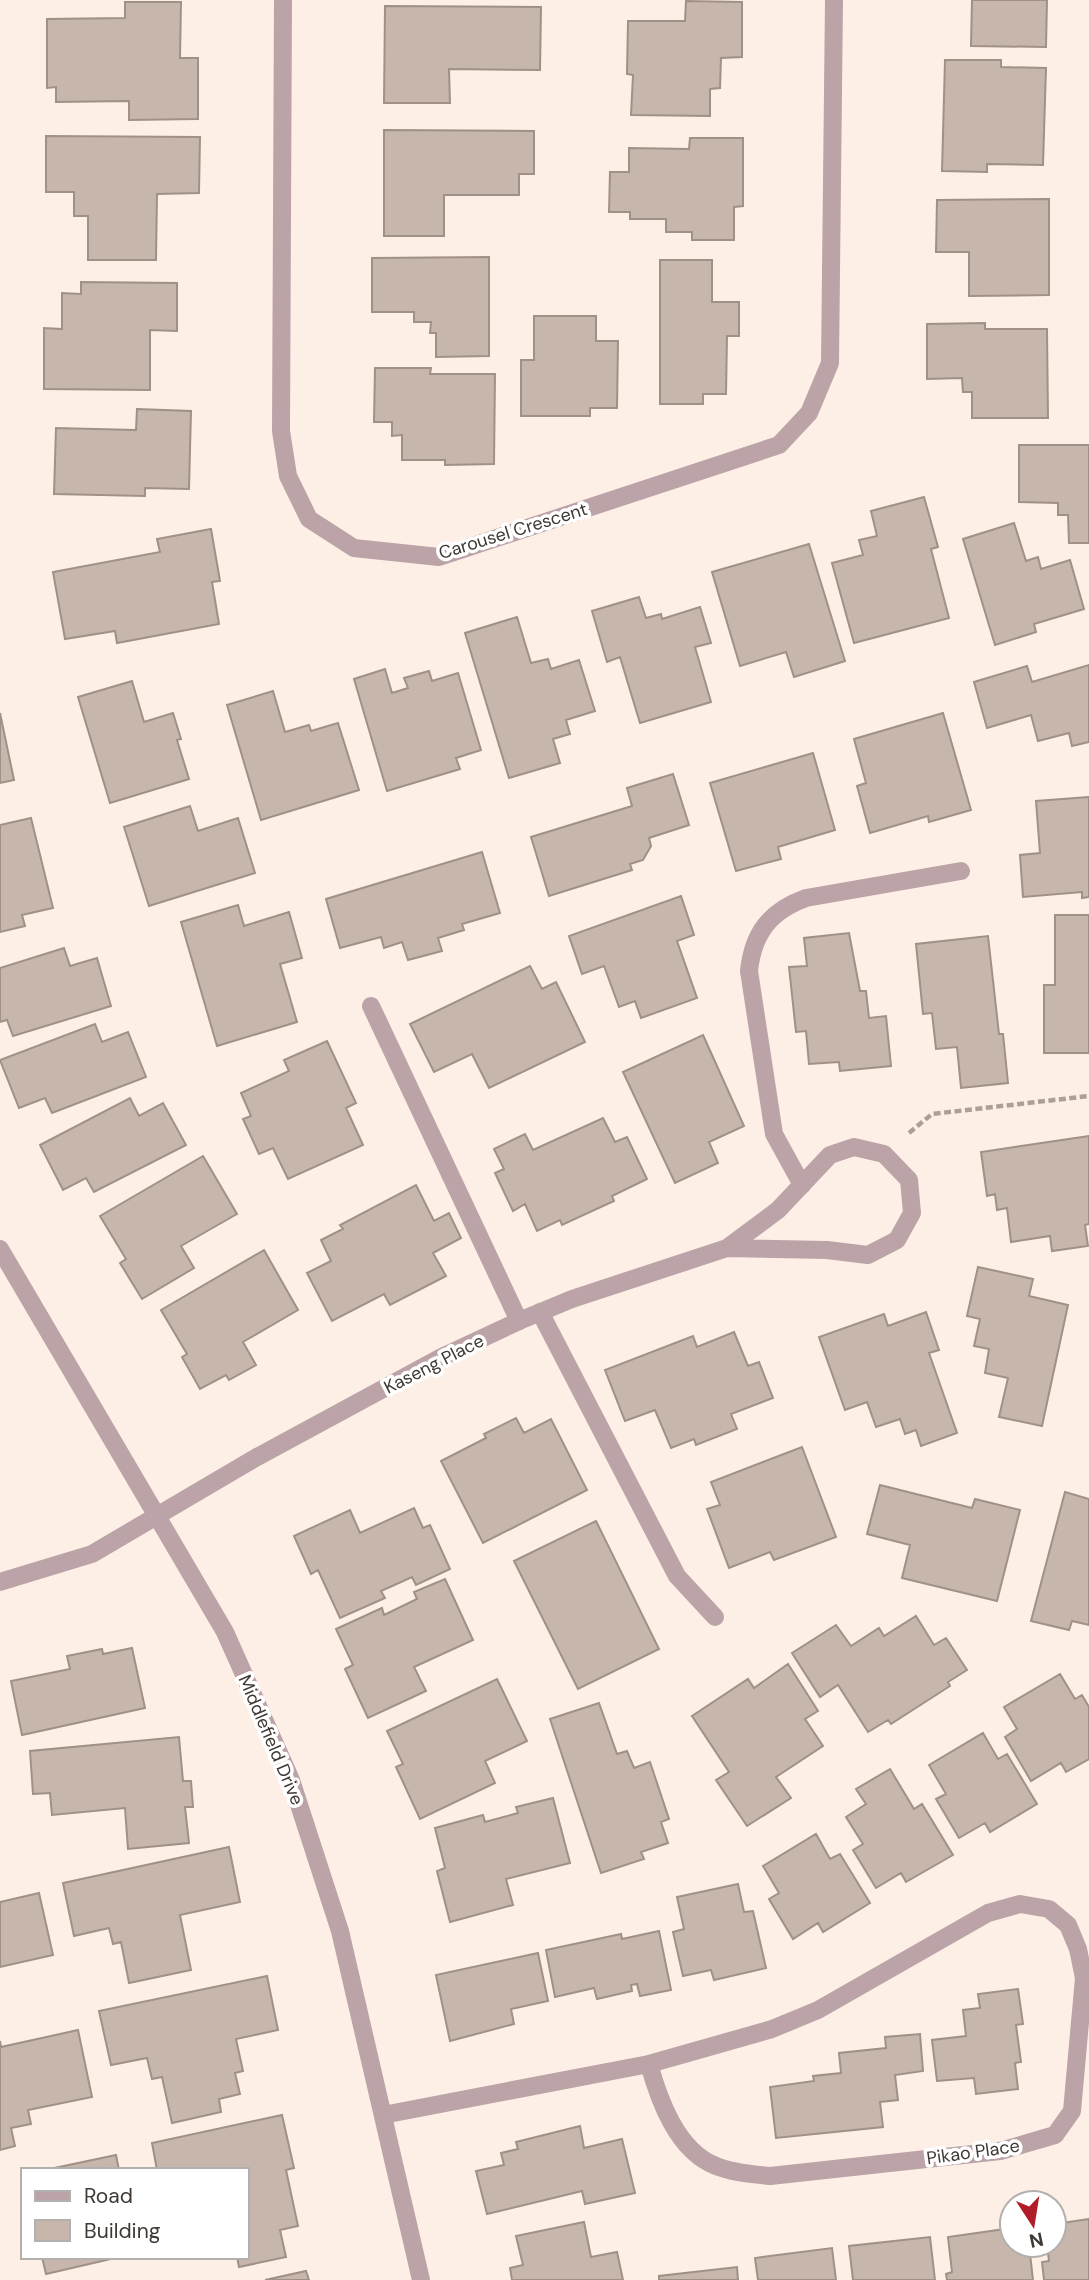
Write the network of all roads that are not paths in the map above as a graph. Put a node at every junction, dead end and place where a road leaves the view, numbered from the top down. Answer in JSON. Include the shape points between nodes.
{"nodes":[{"id":1,"x":283,"y":0,"type":"edge"},
{"id":2,"x":834,"y":0,"type":"edge"},
{"id":3,"x":961,"y":871,"type":"dead end"},
{"id":4,"x":372,"y":1006,"type":"dead end"},
{"id":5,"x":802,"y":1185,"type":"junction"},
{"id":6,"x":727,"y":1248,"type":"junction"},
{"id":7,"x":0,"y":1249,"type":"edge"},
{"id":8,"x":540,"y":1312,"type":"junction"},
{"id":9,"x":519,"y":1321,"type":"junction"},
{"id":10,"x":157,"y":1516,"type":"junction"},
{"id":11,"x":0,"y":1582,"type":"edge"},
{"id":12,"x":715,"y":1617,"type":"dead end"},
{"id":13,"x":649,"y":2064,"type":"junction"},
{"id":14,"x":383,"y":2115,"type":"junction"},
{"id":15,"x":421,"y":2280,"type":"edge"}],
"edges":[{"from":1,"to":2,"type":"street","name":"Carousel Crescent","via":[[281,431],[288,476],[309,519],[354,548],[439,557],[779,445],[809,413],[830,363]]},
{"from":3,"to":5,"type":"street","via":[[789,904],[762,927],[751,948],[749,971],[774,1134]]},
{"from":4,"to":9,"type":"street"},
{"from":5,"to":6,"type":"street","name":"Kaseng Place","via":[[778,1210]]},
{"from":5,"to":6,"type":"street","name":"Kaseng Place","via":[[830,1155],[854,1147],[884,1154],[909,1180],[912,1213],[897,1240],[868,1255]]},
{"from":6,"to":8,"type":"street","name":"Kaseng Place"},
{"from":7,"to":10,"type":"street","name":"Middlefield Drive"},
{"from":8,"to":9,"type":"street","name":"Kaseng Place"},
{"from":8,"to":12,"type":"street","via":[[677,1576]]},
{"from":9,"to":10,"type":"street","name":"Kaseng Place","via":[[257,1457]]},
{"from":10,"to":11,"type":"street","name":"Kaseng Place","via":[[92,1554]]},
{"from":10,"to":14,"type":"street","name":"Middlefield Drive","via":[[225,1632],[290,1780],[340,1931]]},
{"from":13,"to":13,"type":"street","name":"Pikao Place","via":[[772,2029],[818,2010],[988,1913],[1020,1904],[1049,1909],[1068,1925],[1078,1948],[1084,1978],[1072,2111],[1055,2135],[1038,2142],[1000,2151],[770,2176],[743,2173],[714,2166],[689,2146],[661,2105]]},
{"from":13,"to":14,"type":"street","name":"Pikao Place"},
{"from":14,"to":15,"type":"street","name":"Middlefield Drive"}]}
